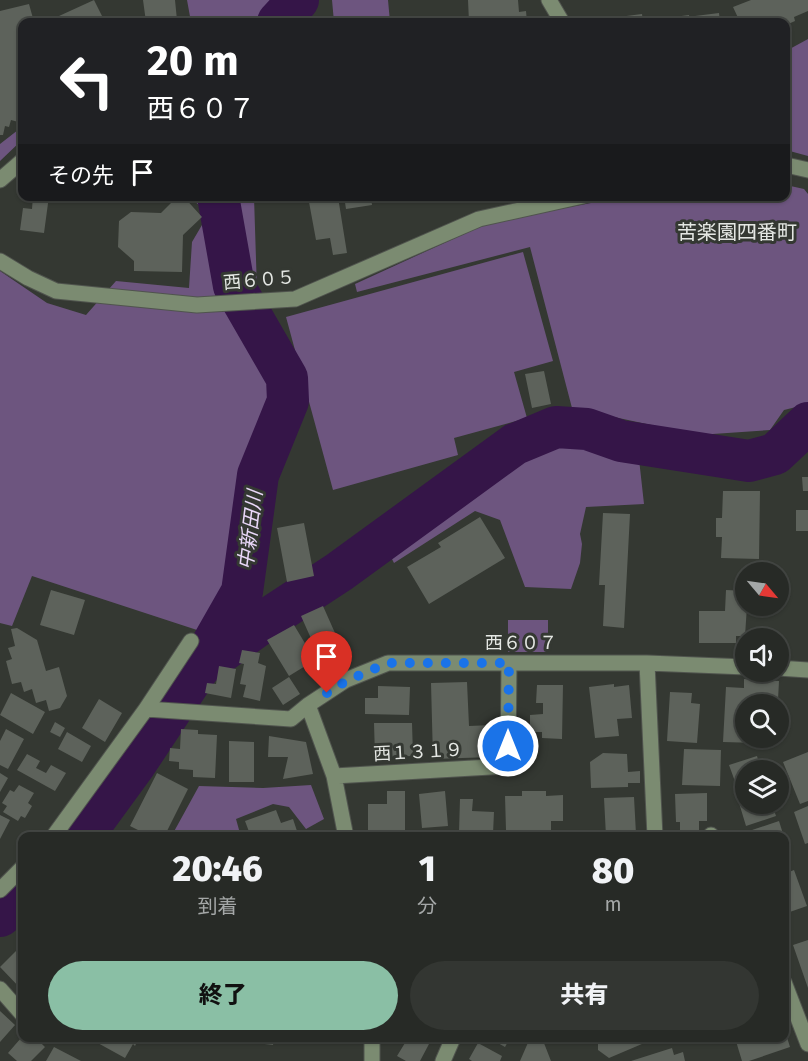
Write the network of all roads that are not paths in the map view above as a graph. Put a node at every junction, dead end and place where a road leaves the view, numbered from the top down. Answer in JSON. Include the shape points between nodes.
{"nodes":[{"id":1,"x":550,"y":0,"type":"edge"},
{"id":2,"x":560,"y":18,"type":"edge"},
{"id":3,"x":18,"y":164,"type":"edge"},
{"id":4,"x":790,"y":166,"type":"edge"},
{"id":5,"x":808,"y":170,"type":"edge"},
{"id":6,"x":0,"y":180,"type":"edge"},
{"id":7,"x":560,"y":201,"type":"edge"},
{"id":8,"x":0,"y":261,"type":"edge"},
{"id":9,"x":191,"y":641,"type":"dead end"},
{"id":10,"x":509,"y":663,"type":"junction"},
{"id":11,"x":647,"y":663,"type":"junction"},
{"id":12,"x":735,"y":667,"type":"edge"},
{"id":13,"x":789,"y":669,"type":"edge"},
{"id":14,"x":808,"y":670,"type":"edge"},
{"id":15,"x":308,"y":705,"type":"junction"},
{"id":16,"x":151,"y":709,"type":"junction"},
{"id":17,"x":334,"y":776,"type":"junction"},
{"id":18,"x":57,"y":832,"type":"edge"},
{"id":19,"x":345,"y":832,"type":"edge"},
{"id":20,"x":655,"y":832,"type":"edge"},
{"id":21,"x":18,"y":872,"type":"edge"},
{"id":22,"x":0,"y":890,"type":"edge"},
{"id":23,"x":0,"y":989,"type":"edge"},
{"id":24,"x":789,"y":995,"type":"edge"},
{"id":25,"x":18,"y":1009,"type":"edge"},
{"id":26,"x":372,"y":1042,"type":"edge"},
{"id":27,"x":451,"y":1042,"type":"edge"},
{"id":28,"x":808,"y":1044,"type":"edge"},
{"id":29,"x":372,"y":1061,"type":"edge"},
{"id":30,"x":442,"y":1061,"type":"edge"}],
"edges":[{"from":1,"to":2,"type":"street"},
{"from":3,"to":6,"type":"street"},
{"from":4,"to":5,"type":"street"},
{"from":7,"to":8,"type":"street","name":"西６０５","via":[[479,219],[295,299],[197,304],[56,291]]},
{"from":9,"to":16,"type":"street"},
{"from":10,"to":11,"type":"street","name":"西６０７"},
{"from":10,"to":15,"type":"street","name":"西６０７","via":[[388,663],[346,681]]},
{"from":10,"to":17,"type":"street","name":"西１３１９","via":[[508,766]]},
{"from":11,"to":12,"type":"street","name":"西６０７"},
{"from":11,"to":20,"type":"street"},
{"from":13,"to":14,"type":"street"},
{"from":15,"to":16,"type":"street","name":"西６０７","via":[[291,719]]},
{"from":15,"to":17,"type":"street"},
{"from":16,"to":18,"type":"street"},
{"from":17,"to":19,"type":"street"},
{"from":21,"to":22,"type":"street"},
{"from":23,"to":25,"type":"street"},
{"from":24,"to":28,"type":"street"},
{"from":26,"to":29,"type":"street"},
{"from":27,"to":30,"type":"street"}]}
